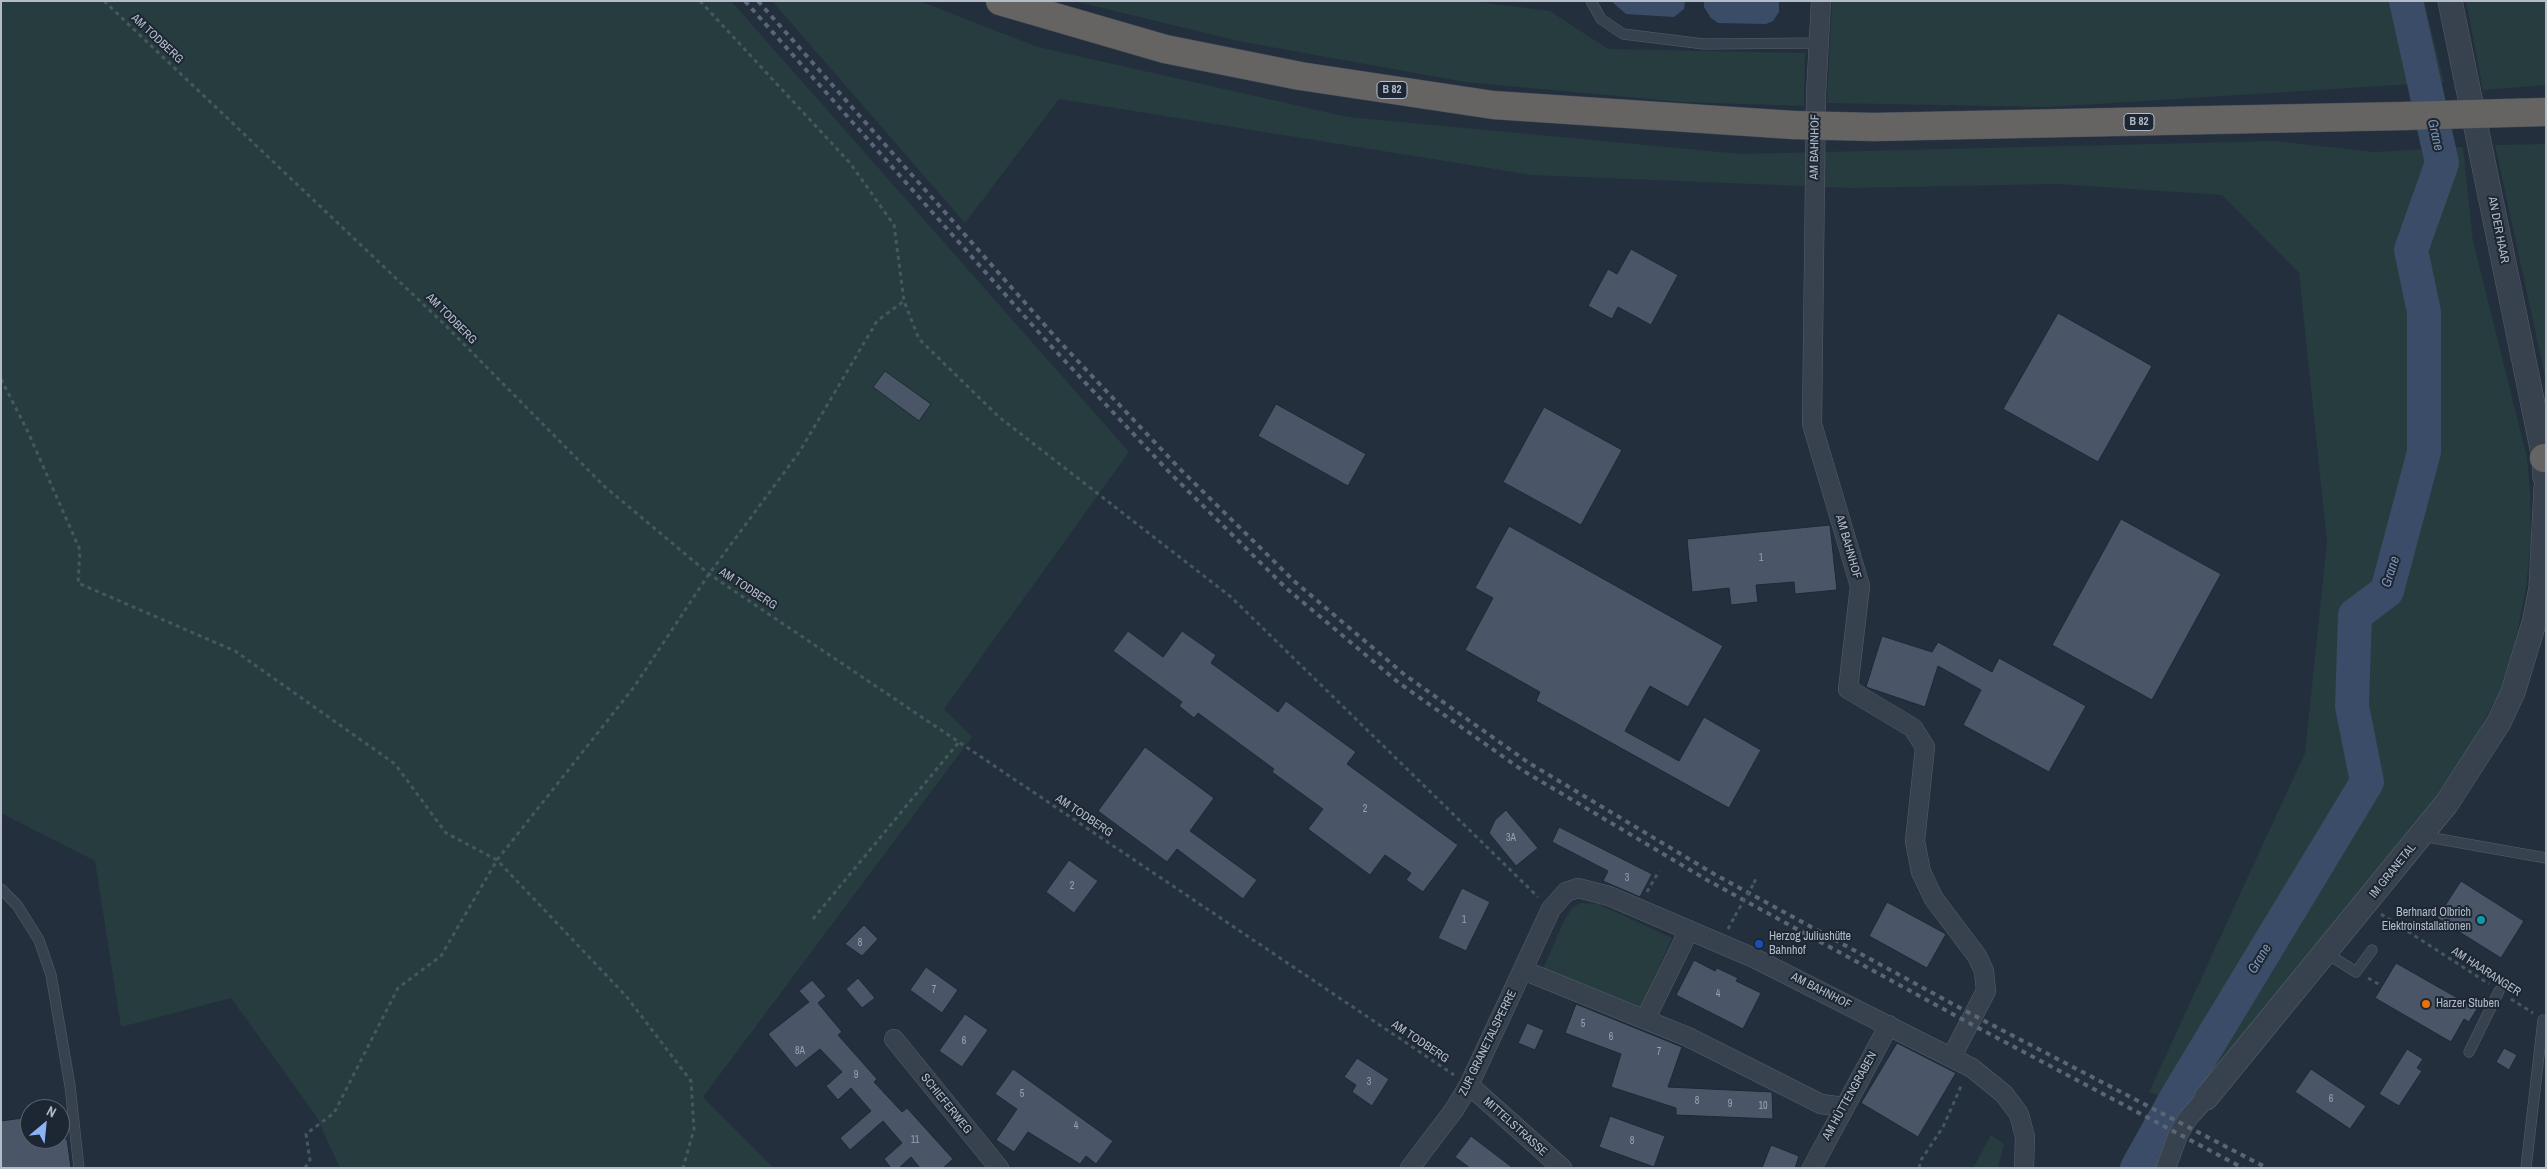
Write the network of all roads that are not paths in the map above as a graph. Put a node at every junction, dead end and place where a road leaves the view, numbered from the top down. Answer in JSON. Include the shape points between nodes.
{"nodes":[{"id":1,"x":1000,"y":1,"type":"edge"},
{"id":2,"x":1591,"y":1,"type":"edge"},
{"id":3,"x":1821,"y":1,"type":"edge"},
{"id":4,"x":2450,"y":1,"type":"edge"},
{"id":5,"x":1819,"y":44,"type":"junction"},
{"id":6,"x":2546,"y":112,"type":"edge"},
{"id":7,"x":2545,"y":458,"type":"edge"},
{"id":8,"x":2546,"y":487,"type":"edge"},
{"id":9,"x":2544,"y":537,"type":"edge"},
{"id":10,"x":2421,"y":836,"type":"junction"},
{"id":11,"x":2546,"y":858,"type":"edge"},
{"id":12,"x":1,"y":889,"type":"edge"},
{"id":13,"x":1551,"y":909,"type":"joint"},
{"id":14,"x":1689,"y":930,"type":"junction"},
{"id":15,"x":2372,"y":950,"type":"dead end"},
{"id":16,"x":2326,"y":953,"type":"junction"},
{"id":17,"x":1523,"y":970,"type":"junction"},
{"id":18,"x":2499,"y":991,"type":"road end"},
{"id":19,"x":1646,"y":1018,"type":"junction"},
{"id":20,"x":2543,"y":1020,"type":"road end"},
{"id":21,"x":1889,"y":1025,"type":"junction"},
{"id":22,"x":894,"y":1039,"type":"dead end"},
{"id":23,"x":2469,"y":1052,"type":"dead end"},
{"id":24,"x":1952,"y":1056,"type":"junction"},
{"id":25,"x":1469,"y":1085,"type":"junction"},
{"id":26,"x":2206,"y":1098,"type":"joint"},
{"id":27,"x":1844,"y":1106,"type":"junction"},
{"id":28,"x":2170,"y":1159,"type":"edge"},
{"id":29,"x":79,"y":1168,"type":"edge"},
{"id":30,"x":999,"y":1168,"type":"edge"},
{"id":31,"x":1410,"y":1168,"type":"edge"},
{"id":32,"x":1562,"y":1168,"type":"edge"},
{"id":33,"x":1812,"y":1168,"type":"edge"},
{"id":34,"x":2024,"y":1168,"type":"edge"},
{"id":35,"x":2526,"y":1168,"type":"edge"}],
"edges":[{"from":1,"to":6,"type":"highway","number":"B 82","bridge":true,"via":[[1165,49],[1300,76],[1493,105],[1793,125],[1874,127]]},
{"from":2,"to":5,"type":"lane","via":[[1601,19],[1623,34],[1704,44]]},
{"from":3,"to":5,"type":"street","name":"AM BAHNHOF"},
{"from":4,"to":7,"type":"street","name":"AN DER HAAR"},
{"from":5,"to":24,"type":"street","name":"AM BAHNHOF","via":[[1812,424],[1860,586],[1848,689],[1913,728],[1925,747],[1915,840],[1921,872],[1934,899],[1977,956],[1984,971],[1986,991]]},
{"from":7,"to":8,"type":"street","name":"AN DER HAAR"},
{"from":8,"to":9,"type":"street","name":"IM GRANETAL"},
{"from":9,"to":10,"type":"street","name":"IM GRANETAL","via":[[2541,588],[2513,692],[2473,764]]},
{"from":10,"to":11,"type":"lane"},
{"from":10,"to":16,"type":"street","name":"IM GRANETAL"},
{"from":12,"to":29,"type":"lane","via":[[17,905],[40,940],[51,975]]},
{"from":13,"to":14,"type":"street","name":"AM BAHNHOF","via":[[1566,892],[1578,888],[1609,896]]},
{"from":13,"to":17,"type":"street","name":"ZUR GRANETALSPERRE"},
{"from":14,"to":19,"type":"street"},
{"from":14,"to":21,"type":"street","name":"AM BAHNHOF","via":[[1754,958]]},
{"from":15,"to":16,"type":"lane","via":[[2356,972]]},
{"from":16,"to":26,"type":"street","name":"IM GRANETAL"},
{"from":17,"to":19,"type":"street"},
{"from":17,"to":25,"type":"street","name":"ZUR GRANETALSPERRE"},
{"from":18,"to":23,"type":"lane"},
{"from":19,"to":27,"type":"street","via":[[1821,1104]]},
{"from":20,"to":35,"type":"lane"},
{"from":21,"to":24,"type":"street","name":"AM BAHNHOF"},
{"from":21,"to":27,"type":"street","name":"AM HÜTTENGRABEN"},
{"from":22,"to":30,"type":"street","name":"SCHIEFERWEG"},
{"from":24,"to":34,"type":"street","name":"AM BAHNHOF","via":[[2004,1094],[2019,1114],[2026,1137]]},
{"from":25,"to":31,"type":"street","name":"ZUR GRANETALSPERRE"},
{"from":25,"to":32,"type":"street","name":"MITTELSTRASSE"},
{"from":26,"to":28,"type":"street","name":"IM GRANETAL","via":[[2188,1118]]},
{"from":27,"to":33,"type":"street","name":"AM HÜTTENGRABEN"}]}
